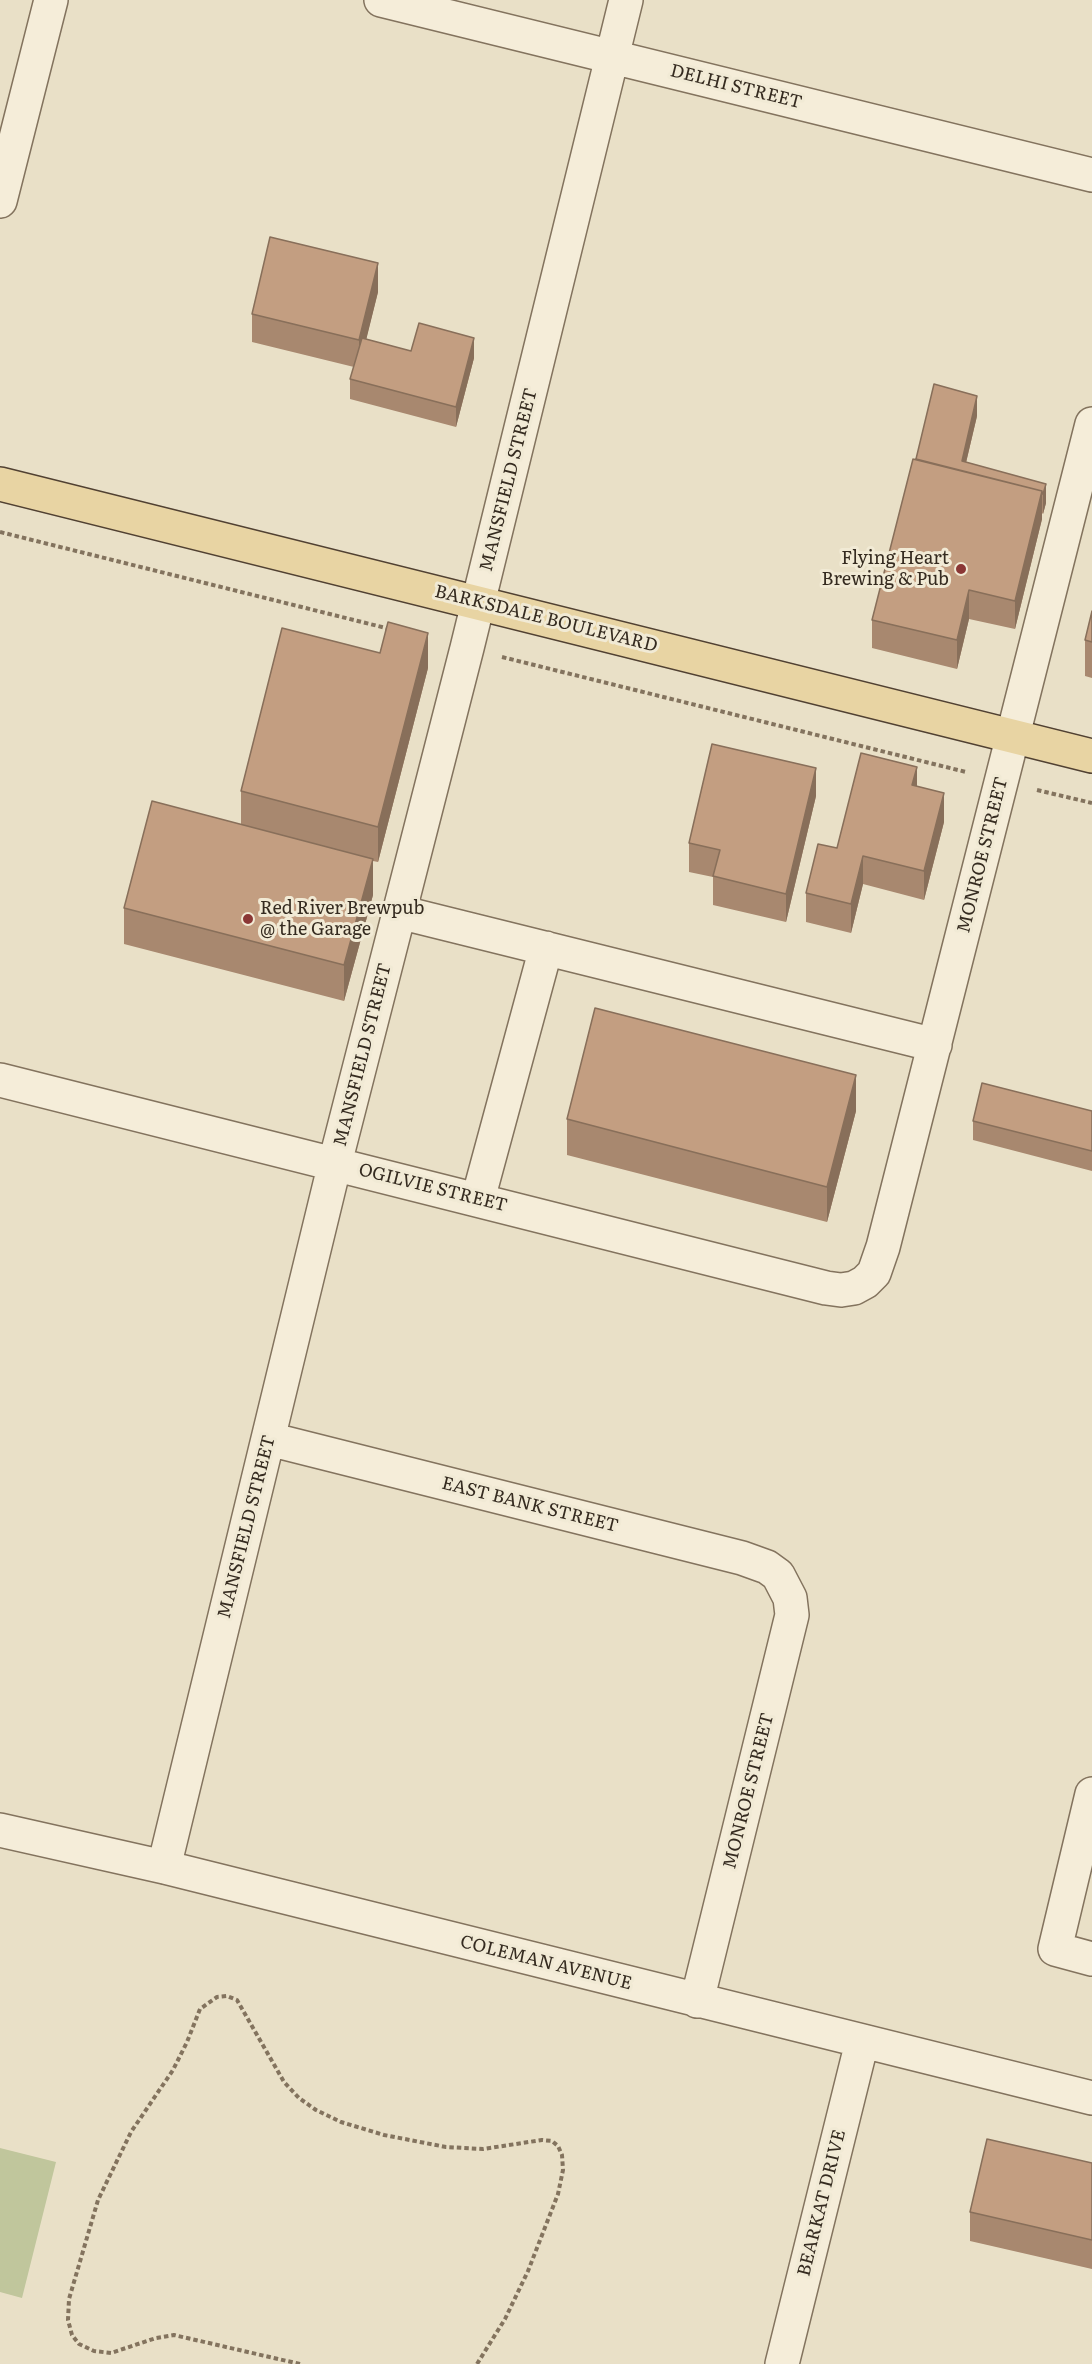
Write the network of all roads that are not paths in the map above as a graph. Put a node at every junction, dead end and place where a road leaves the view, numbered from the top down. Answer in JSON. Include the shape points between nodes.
{"nodes":[{"id":1,"x":51,"y":0,"type":"edge"},
{"id":2,"x":381,"y":0,"type":"edge"},
{"id":3,"x":626,"y":0,"type":"edge"},
{"id":4,"x":613,"y":57,"type":"junction"},
{"id":5,"x":1092,"y":175,"type":"edge"},
{"id":6,"x":0,"y":201,"type":"edge"},
{"id":7,"x":1092,"y":424,"type":"edge"},
{"id":8,"x":1088,"y":459,"type":"edge"},
{"id":9,"x":0,"y":484,"type":"edge"},
{"id":10,"x":478,"y":602,"type":"junction"},
{"id":11,"x":1013,"y":736,"type":"junction"},
{"id":12,"x":1092,"y":756,"type":"edge"},
{"id":13,"x":399,"y":912,"type":"junction"},
{"id":14,"x":546,"y":948,"type":"junction"},
{"id":15,"x":935,"y":1045,"type":"junction"},
{"id":16,"x":0,"y":1080,"type":"edge"},
{"id":17,"x":335,"y":1163,"type":"junction"},
{"id":18,"x":478,"y":1199,"type":"junction"},
{"id":19,"x":865,"y":1282,"type":"joint"},
{"id":20,"x":269,"y":1440,"type":"junction"},
{"id":21,"x":784,"y":1582,"type":"joint"},
{"id":22,"x":1092,"y":1794,"type":"edge"},
{"id":23,"x":0,"y":1830,"type":"edge"},
{"id":24,"x":164,"y":1867,"type":"junction"},
{"id":25,"x":1092,"y":1959,"type":"edge"},
{"id":26,"x":697,"y":2001,"type":"junction"},
{"id":27,"x":862,"y":2042,"type":"junction"},
{"id":28,"x":1092,"y":2098,"type":"edge"},
{"id":29,"x":783,"y":2364,"type":"edge"}],
"edges":[{"from":1,"to":6,"type":"street"},
{"from":2,"to":4,"type":"street","name":"DELHI STREET"},
{"from":3,"to":4,"type":"street","name":"MANSFIELD STREET"},
{"from":4,"to":5,"type":"street","name":"DELHI STREET"},
{"from":4,"to":10,"type":"street","name":"MANSFIELD STREET"},
{"from":7,"to":8,"type":"street","name":"MONROE STREET"},
{"from":8,"to":11,"type":"street","name":"MONROE STREET"},
{"from":9,"to":10,"type":"main road","name":"BARKSDALE BOULEVARD"},
{"from":10,"to":11,"type":"main road","name":"BARKSDALE BOULEVARD"},
{"from":10,"to":13,"type":"street","name":"MANSFIELD STREET"},
{"from":11,"to":12,"type":"main road","name":"BARKSDALE BOULEVARD"},
{"from":11,"to":15,"type":"street","name":"MONROE STREET"},
{"from":13,"to":14,"type":"street"},
{"from":13,"to":17,"type":"street","name":"MANSFIELD STREET"},
{"from":14,"to":15,"type":"street"},
{"from":14,"to":18,"type":"street"},
{"from":15,"to":19,"type":"street","name":"MONROE STREET","via":[[883,1247],[874,1273]]},
{"from":16,"to":17,"type":"street","name":"OGILVIE STREET"},
{"from":17,"to":18,"type":"street","name":"OGILVIE STREET"},
{"from":17,"to":20,"type":"street","name":"MANSFIELD STREET"},
{"from":18,"to":19,"type":"street","name":"OGILVIE STREET","via":[[826,1287],[842,1290]]},
{"from":20,"to":21,"type":"street","name":"EAST BANK STREET","via":[[742,1558],[767,1567]]},
{"from":20,"to":24,"type":"street","name":"MANSFIELD STREET"},
{"from":21,"to":26,"type":"street","name":"MONROE STREET","via":[[792,1615]]},
{"from":22,"to":25,"type":"street","via":[[1055,1949]]},
{"from":23,"to":24,"type":"street","name":"COLEMAN AVENUE"},
{"from":24,"to":26,"type":"street","name":"COLEMAN AVENUE"},
{"from":26,"to":27,"type":"street","name":"COLEMAN AVENUE"},
{"from":27,"to":28,"type":"street","name":"COLEMAN AVENUE"},
{"from":27,"to":29,"type":"street","name":"BEARKAT DRIVE"}]}
